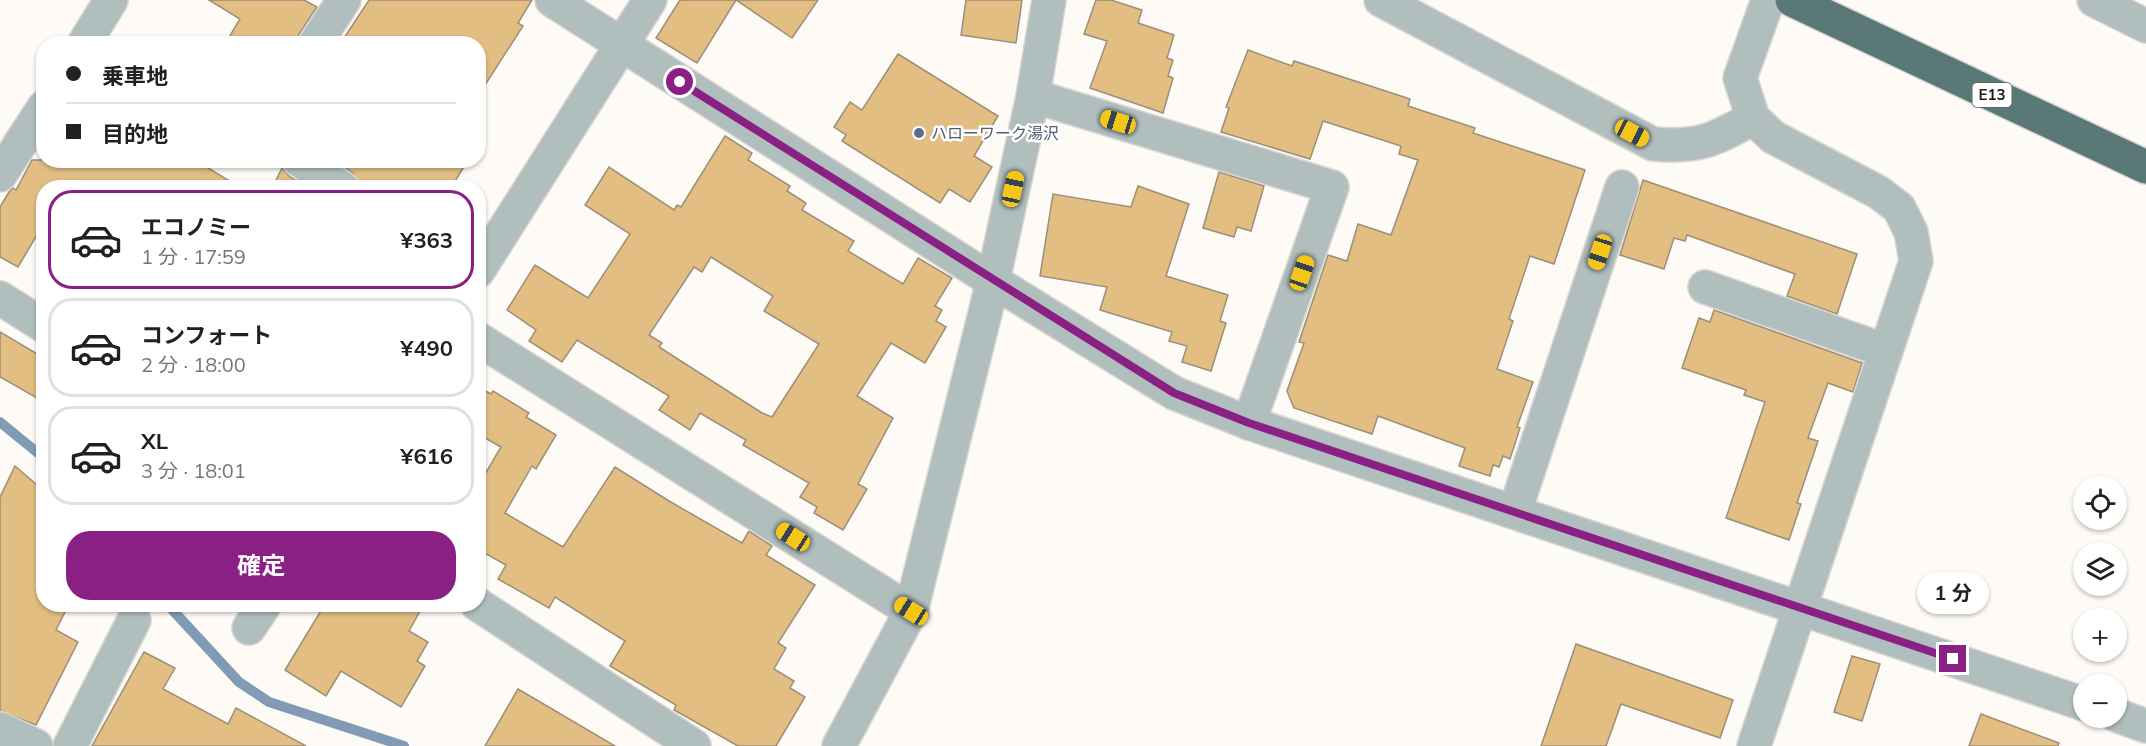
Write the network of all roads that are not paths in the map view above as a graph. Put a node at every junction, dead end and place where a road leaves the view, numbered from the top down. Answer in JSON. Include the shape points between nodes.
{"nodes":[{"id":1,"x":111,"y":0,"type":"edge"},
{"id":2,"x":344,"y":0,"type":"edge"},
{"id":3,"x":552,"y":0,"type":"edge"},
{"id":4,"x":650,"y":0,"type":"edge"},
{"id":5,"x":1049,"y":0,"type":"edge"},
{"id":6,"x":1382,"y":0,"type":"edge"},
{"id":7,"x":1767,"y":0,"type":"edge"},
{"id":8,"x":1792,"y":0,"type":"edge"},
{"id":9,"x":2094,"y":0,"type":"edge"},
{"id":10,"x":2146,"y":26,"type":"edge"},
{"id":11,"x":94,"y":36,"type":"edge"},
{"id":12,"x":320,"y":36,"type":"edge"},
{"id":13,"x":622,"y":45,"type":"junction"},
{"id":14,"x":1033,"y":96,"type":"junction"},
{"id":15,"x":36,"y":118,"type":"edge"},
{"id":16,"x":1753,"y":118,"type":"junction"},
{"id":17,"x":2146,"y":167,"type":"edge"},
{"id":18,"x":311,"y":168,"type":"edge"},
{"id":19,"x":0,"y":174,"type":"edge"},
{"id":20,"x":330,"y":180,"type":"edge"},
{"id":21,"x":1622,"y":187,"type":"dead end"},
{"id":22,"x":486,"y":258,"type":"edge"},
{"id":23,"x":993,"y":281,"type":"junction"},
{"id":24,"x":1705,"y":287,"type":"dead end"},
{"id":25,"x":0,"y":298,"type":"edge"},
{"id":26,"x":36,"y":321,"type":"edge"},
{"id":27,"x":486,"y":344,"type":"edge"},
{"id":28,"x":1886,"y":351,"type":"junction"},
{"id":29,"x":1249,"y":423,"type":"junction"},
{"id":30,"x":1515,"y":511,"type":"junction"},
{"id":31,"x":1800,"y":607,"type":"junction"},
{"id":32,"x":486,"y":610,"type":"edge"},
{"id":33,"x":911,"y":611,"type":"junction"},
{"id":34,"x":134,"y":620,"type":"dead end"},
{"id":35,"x":2073,"y":700,"type":"edge"},
{"id":36,"x":2127,"y":719,"type":"edge"},
{"id":37,"x":2146,"y":726,"type":"edge"},
{"id":38,"x":0,"y":729,"type":"edge"},
{"id":39,"x":36,"y":746,"type":"edge"},
{"id":40,"x":70,"y":746,"type":"edge"},
{"id":41,"x":694,"y":746,"type":"edge"},
{"id":42,"x":839,"y":746,"type":"edge"},
{"id":43,"x":1754,"y":746,"type":"edge"}],
"edges":[{"from":1,"to":11,"type":"street"},
{"from":2,"to":12,"type":"street"},
{"from":3,"to":13,"type":"street"},
{"from":4,"to":13,"type":"street"},
{"from":5,"to":14,"type":"street"},
{"from":6,"to":16,"type":"street","via":[[1653,144],[1683,147],[1716,138]]},
{"from":7,"to":16,"type":"street","via":[[1740,78]]},
{"from":8,"to":17,"type":"highway","number":"E13"},
{"from":9,"to":10,"type":"street"},
{"from":13,"to":22,"type":"street"},
{"from":13,"to":23,"type":"street"},
{"from":14,"to":23,"type":"street"},
{"from":14,"to":29,"type":"street","via":[[1332,187]]},
{"from":15,"to":19,"type":"street"},
{"from":16,"to":28,"type":"street","via":[[1773,137],[1878,192],[1899,208],[1911,232],[1916,261]]},
{"from":18,"to":20,"type":"street"},
{"from":21,"to":30,"type":"street"},
{"from":23,"to":29,"type":"street","via":[[1174,393]]},
{"from":23,"to":33,"type":"street"},
{"from":24,"to":28,"type":"street"},
{"from":25,"to":26,"type":"street"},
{"from":27,"to":33,"type":"street"},
{"from":28,"to":31,"type":"street"},
{"from":29,"to":30,"type":"street"},
{"from":30,"to":31,"type":"street"},
{"from":31,"to":35,"type":"street"},
{"from":31,"to":43,"type":"street"},
{"from":32,"to":41,"type":"street"},
{"from":33,"to":42,"type":"street"},
{"from":34,"to":40,"type":"street"},
{"from":36,"to":37,"type":"street"},
{"from":38,"to":39,"type":"street"}]}
